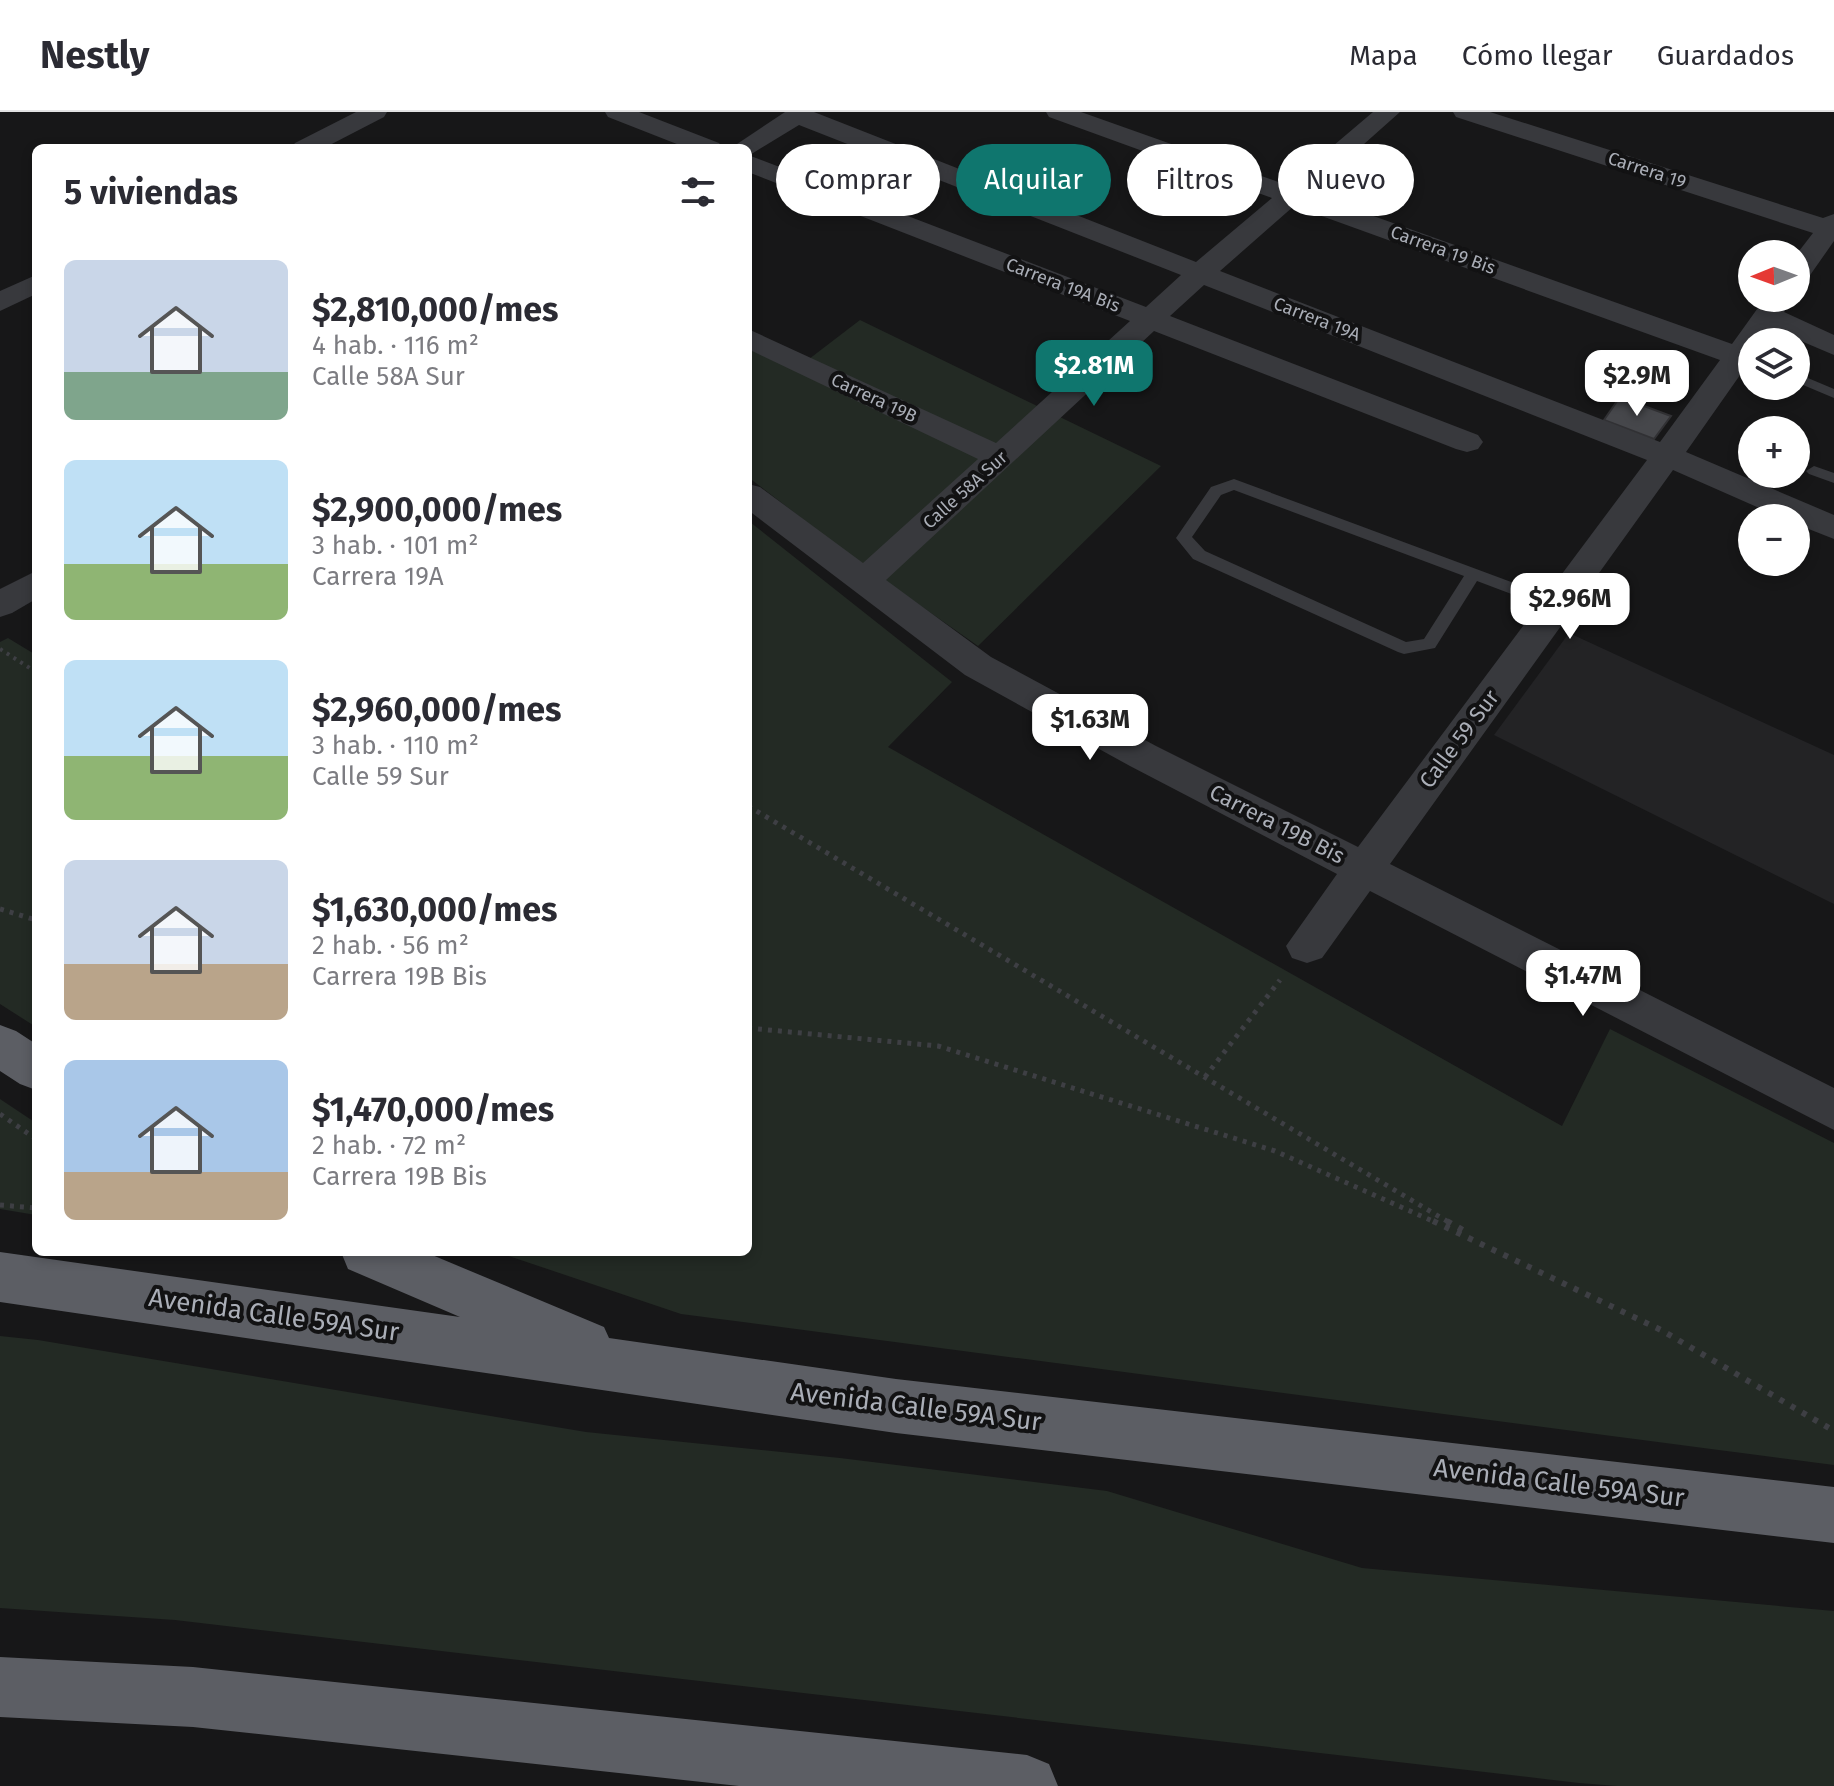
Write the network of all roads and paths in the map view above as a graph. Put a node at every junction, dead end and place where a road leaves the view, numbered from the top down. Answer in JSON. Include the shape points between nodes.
{"nodes":[{"id":1,"x":617,"y":112,"type":"edge"},
{"id":2,"x":1058,"y":112,"type":"edge"},
{"id":3,"x":1388,"y":112,"type":"edge"},
{"id":4,"x":1465,"y":112,"type":"edge"},
{"id":5,"x":800,"y":114,"type":"edge"},
{"id":6,"x":354,"y":115,"type":"edge"},
{"id":7,"x":310,"y":144,"type":"edge"},
{"id":8,"x":700,"y":144,"type":"edge"},
{"id":9,"x":751,"y":144,"type":"edge"},
{"id":10,"x":1351,"y":144,"type":"edge"},
{"id":11,"x":752,"y":165,"type":"edge"},
{"id":12,"x":1278,"y":191,"type":"edge"},
{"id":13,"x":1278,"y":207,"type":"edge"},
{"id":14,"x":1347,"y":216,"type":"edge"},
{"id":15,"x":1832,"y":225,"type":"edge"},
{"id":16,"x":1810,"y":256,"type":"edge"},
{"id":17,"x":1200,"y":273,"type":"junction"},
{"id":18,"x":32,"y":285,"type":"edge"},
{"id":19,"x":0,"y":302,"type":"edge"},
{"id":20,"x":1783,"y":312,"type":"edge"},
{"id":21,"x":1151,"y":319,"type":"junction"},
{"id":22,"x":752,"y":340,"type":"edge"},
{"id":23,"x":1834,"y":346,"type":"edge"},
{"id":24,"x":1738,"y":356,"type":"edge"},
{"id":25,"x":1738,"y":368,"type":"edge"},
{"id":26,"x":1810,"y":383,"type":"edge"},
{"id":27,"x":1834,"y":394,"type":"edge"},
{"id":28,"x":1467,"y":442,"type":"dead end"},
{"id":29,"x":1667,"y":456,"type":"junction"},
{"id":30,"x":1000,"y":457,"type":"junction"},
{"id":31,"x":1814,"y":471,"type":"dead end"},
{"id":32,"x":1834,"y":478,"type":"edge"},
{"id":33,"x":752,"y":497,"type":"edge"},
{"id":34,"x":1834,"y":528,"type":"edge"},
{"id":35,"x":1474,"y":574,"type":"junction"},
{"id":36,"x":864,"y":581,"type":"junction"},
{"id":37,"x":32,"y":585,"type":"edge"},
{"id":38,"x":0,"y":605,"type":"edge"},
{"id":39,"x":1559,"y":606,"type":"junction"},
{"id":40,"x":0,"y":649,"type":"edge"},
{"id":41,"x":32,"y":669,"type":"edge"},
{"id":42,"x":752,"y":808,"type":"edge"},
{"id":43,"x":1362,"y":868,"type":"junction"},
{"id":44,"x":0,"y":909,"type":"edge"},
{"id":45,"x":32,"y":919,"type":"edge"},
{"id":46,"x":1307,"y":946,"type":"joint"},
{"id":47,"x":752,"y":1028,"type":"edge"},
{"id":48,"x":0,"y":1045,"type":"edge"},
{"id":49,"x":32,"y":1067,"type":"edge"},
{"id":50,"x":1205,"y":1077,"type":"junction"},
{"id":51,"x":1834,"y":1110,"type":"edge"},
{"id":52,"x":0,"y":1114,"type":"edge"},
{"id":53,"x":32,"y":1136,"type":"edge"},
{"id":54,"x":0,"y":1205,"type":"edge"},
{"id":55,"x":32,"y":1208,"type":"edge"},
{"id":56,"x":1500,"y":1251,"type":"junction"},
{"id":57,"x":375,"y":1256,"type":"edge"},
{"id":58,"x":0,"y":1277,"type":"edge"},
{"id":59,"x":647,"y":1371,"type":"junction"},
{"id":60,"x":1834,"y":1431,"type":"edge"},
{"id":61,"x":1834,"y":1515,"type":"edge"},
{"id":62,"x":0,"y":1687,"type":"edge"},
{"id":63,"x":1027,"y":1786,"type":"edge"}],
"edges":[{"from":1,"to":8,"type":"street"},
{"from":2,"to":12,"type":"street","name":"Carrera 19 Bis"},
{"from":3,"to":10,"type":"street","name":"Calle 58A Sur"},
{"from":4,"to":15,"type":"street","name":"Carrera 19"},
{"from":5,"to":9,"type":"street"},
{"from":5,"to":17,"type":"street","name":"Carrera 19A"},
{"from":6,"to":7,"type":"street"},
{"from":11,"to":21,"type":"street","name":"Carrera 19A Bis"},
{"from":13,"to":17,"type":"street","name":"Calle 58A Sur"},
{"from":14,"to":24,"type":"street","name":"Carrera 19 Bis"},
{"from":15,"to":16,"type":"street"},
{"from":17,"to":21,"type":"street","name":"Calle 58A Sur"},
{"from":17,"to":29,"type":"street","name":"Carrera 19A"},
{"from":18,"to":19,"type":"street"},
{"from":20,"to":23,"type":"street"},
{"from":21,"to":28,"type":"street","name":"Carrera 19A Bis"},
{"from":21,"to":30,"type":"street","name":"Calle 58A Sur"},
{"from":22,"to":30,"type":"street","name":"Carrera 19B"},
{"from":25,"to":29,"type":"street","name":"Calle 59 Sur"},
{"from":26,"to":27,"type":"lane"},
{"from":29,"to":34,"type":"street","name":"Carrera 19A"},
{"from":29,"to":39,"type":"street","name":"Calle 59 Sur"},
{"from":30,"to":36,"type":"street","name":"Calle 58A Sur"},
{"from":31,"to":32,"type":"lane"},
{"from":33,"to":36,"type":"street","name":"Carrera 19B Bis"},
{"from":35,"to":35,"type":"lane","via":[[1234,484],[1216,491],[1184,538],[1199,555],[1404,648],[1429,644]]},
{"from":35,"to":39,"type":"lane"},
{"from":36,"to":43,"type":"street","name":"Carrera 19B Bis","via":[[978,666]]},
{"from":37,"to":38,"type":"street"},
{"from":39,"to":43,"type":"street","name":"Calle 59 Sur"},
{"from":40,"to":41,"type":"path"},
{"from":42,"to":50,"type":"path"},
{"from":43,"to":46,"type":"street","name":"Calle 59 Sur"},
{"from":43,"to":51,"type":"street","name":"Carrera 19B Bis"},
{"from":44,"to":45,"type":"path"},
{"from":46,"to":50,"type":"path"},
{"from":47,"to":56,"type":"path","via":[[938,1046],[1275,1151]]},
{"from":48,"to":49,"type":"highway"},
{"from":50,"to":56,"type":"path"},
{"from":52,"to":53,"type":"path"},
{"from":54,"to":55,"type":"path"},
{"from":56,"to":60,"type":"path","via":[[1661,1330]]},
{"from":57,"to":59,"type":"highway"},
{"from":58,"to":59,"type":"highway","name":"Avenida Calle 59A Sur"},
{"from":59,"to":61,"type":"highway","name":"Avenida Calle 59A Sur","via":[[896,1406]]},
{"from":62,"to":63,"type":"highway","via":[[193,1697]]}]}
